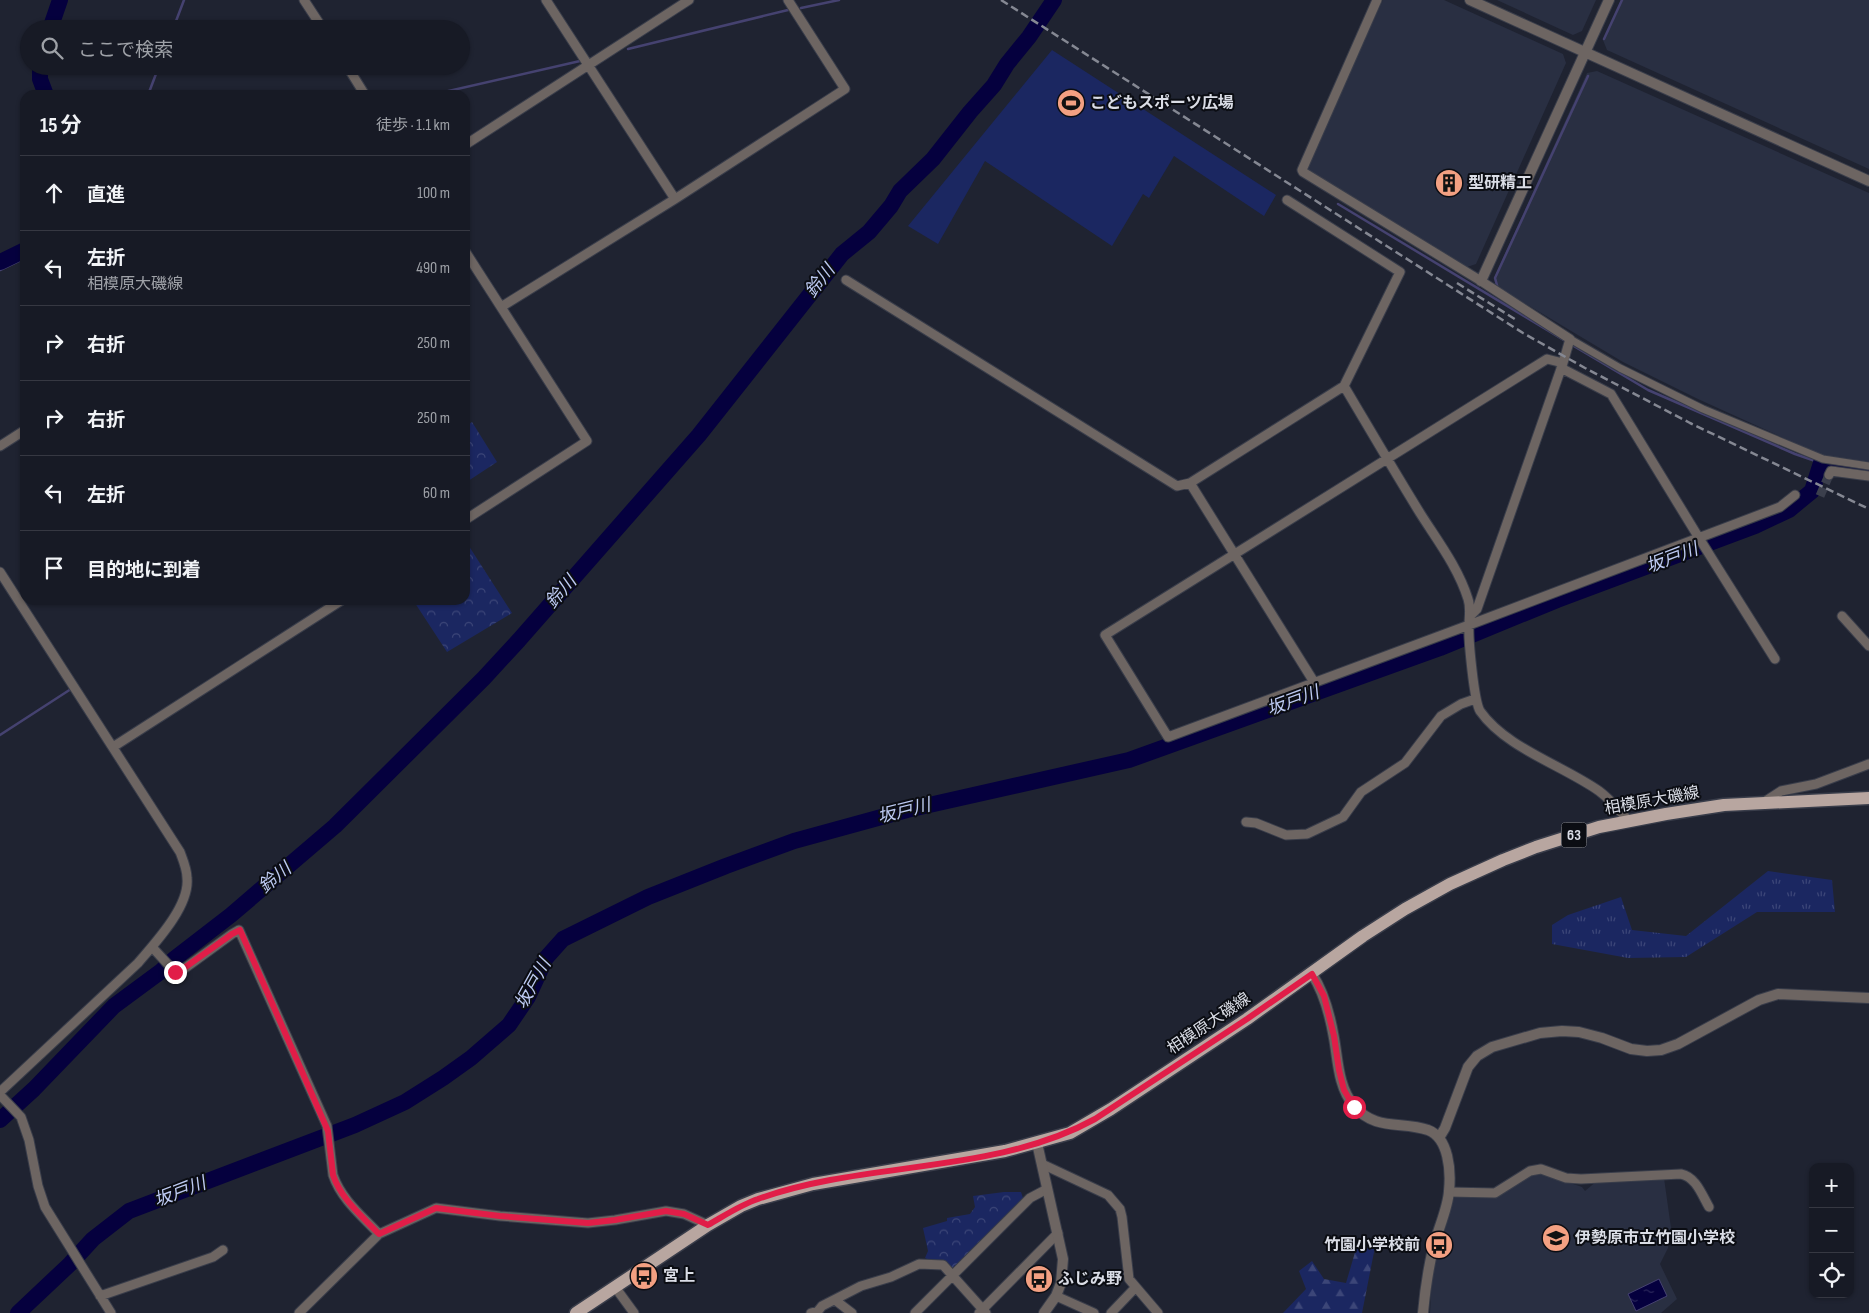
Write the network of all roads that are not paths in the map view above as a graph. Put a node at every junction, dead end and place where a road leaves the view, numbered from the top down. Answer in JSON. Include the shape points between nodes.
{"nodes":[{"id":1,"x":304,"y":0,"type":"edge"},
{"id":2,"x":546,"y":0,"type":"edge"},
{"id":3,"x":689,"y":0,"type":"edge"},
{"id":4,"x":788,"y":0,"type":"edge"},
{"id":5,"x":1377,"y":0,"type":"edge"},
{"id":6,"x":1470,"y":0,"type":"edge"},
{"id":7,"x":1609,"y":0,"type":"edge"},
{"id":8,"x":317,"y":20,"type":"edge"},
{"id":9,"x":1585,"y":52,"type":"junction"},
{"id":10,"x":588,"y":65,"type":"junction"},
{"id":11,"x":353,"y":75,"type":"edge"},
{"id":12,"x":362,"y":90,"type":"edge"},
{"id":13,"x":470,"y":142,"type":"edge"},
{"id":14,"x":1869,"y":181,"type":"edge"},
{"id":15,"x":675,"y":199,"type":"junction"},
{"id":16,"x":1288,"y":200,"type":"dead end"},
{"id":17,"x":470,"y":259,"type":"edge"},
{"id":18,"x":846,"y":280,"type":"dead end"},
{"id":19,"x":1481,"y":281,"type":"junction"},
{"id":20,"x":501,"y":307,"type":"junction"},
{"id":21,"x":1570,"y":339,"type":"junction"},
{"id":22,"x":1562,"y":365,"type":"junction"},
{"id":23,"x":1344,"y":386,"type":"junction"},
{"id":24,"x":20,"y":433,"type":"edge"},
{"id":25,"x":0,"y":446,"type":"edge"},
{"id":26,"x":1388,"y":460,"type":"junction"},
{"id":27,"x":1869,"y":466,"type":"edge"},
{"id":28,"x":1829,"y":475,"type":"dead end"},
{"id":29,"x":1869,"y":476,"type":"edge"},
{"id":30,"x":1190,"y":483,"type":"junction"},
{"id":31,"x":1795,"y":495,"type":"dead end"},
{"id":32,"x":470,"y":517,"type":"edge"},
{"id":33,"x":1699,"y":538,"type":"junction"},
{"id":34,"x":1235,"y":555,"type":"junction"},
{"id":35,"x":0,"y":572,"type":"edge"},
{"id":36,"x":20,"y":603,"type":"edge"},
{"id":37,"x":21,"y":605,"type":"edge"},
{"id":38,"x":334,"y":605,"type":"edge"},
{"id":39,"x":1471,"y":615,"type":"junction"},
{"id":40,"x":1842,"y":616,"type":"dead end"},
{"id":41,"x":1469,"y":625,"type":"junction"},
{"id":42,"x":1869,"y":646,"type":"edge"},
{"id":43,"x":1775,"y":659,"type":"dead end"},
{"id":44,"x":1314,"y":682,"type":"junction"},
{"id":45,"x":1475,"y":698,"type":"junction"},
{"id":46,"x":113,"y":748,"type":"junction"},
{"id":47,"x":1869,"y":764,"type":"edge"},
{"id":48,"x":1869,"y":798,"type":"edge"},
{"id":49,"x":1764,"y":803,"type":"junction"},
{"id":50,"x":1628,"y":820,"type":"junction"},
{"id":51,"x":1246,"y":822,"type":"dead end"},
{"id":52,"x":155,"y":950,"type":"junction"},
{"id":53,"x":1312,"y":974,"type":"junction"},
{"id":54,"x":1869,"y":998,"type":"edge"},
{"id":55,"x":0,"y":1094,"type":"edge"},
{"id":56,"x":1439,"y":1138,"type":"junction"},
{"id":57,"x":1037,"y":1143,"type":"junction"},
{"id":58,"x":1042,"y":1164,"type":"junction"},
{"id":59,"x":1048,"y":1189,"type":"junction"},
{"id":60,"x":1449,"y":1192,"type":"junction"},
{"id":61,"x":1709,"y":1207,"type":"dead end"},
{"id":62,"x":708,"y":1225,"type":"junction"},
{"id":63,"x":379,"y":1234,"type":"junction"},
{"id":64,"x":1058,"y":1234,"type":"junction"},
{"id":65,"x":223,"y":1250,"type":"dead end"},
{"id":66,"x":952,"y":1276,"type":"junction"},
{"id":67,"x":615,"y":1288,"type":"junction"},
{"id":68,"x":1135,"y":1288,"type":"junction"},
{"id":69,"x":100,"y":1296,"type":"junction"},
{"id":70,"x":1056,"y":1296,"type":"junction"},
{"id":71,"x":835,"y":1300,"type":"junction"},
{"id":72,"x":982,"y":1312,"type":"edge"},
{"id":73,"x":110,"y":1313,"type":"edge"},
{"id":74,"x":299,"y":1313,"type":"edge"},
{"id":75,"x":576,"y":1313,"type":"edge"},
{"id":76,"x":634,"y":1313,"type":"edge"},
{"id":77,"x":811,"y":1313,"type":"edge"},
{"id":78,"x":852,"y":1313,"type":"edge"},
{"id":79,"x":915,"y":1313,"type":"edge"},
{"id":80,"x":1044,"y":1313,"type":"edge"},
{"id":81,"x":1094,"y":1313,"type":"edge"},
{"id":82,"x":1111,"y":1313,"type":"edge"},
{"id":83,"x":1158,"y":1313,"type":"edge"},
{"id":84,"x":1424,"y":1313,"type":"edge"}],
"edges":[{"from":1,"to":8,"type":"street"},
{"from":2,"to":10,"type":"street"},
{"from":3,"to":10,"type":"street"},
{"from":4,"to":15,"type":"street","via":[[844,89]]},
{"from":5,"to":19,"type":"street","via":[[1302,170]]},
{"from":6,"to":9,"type":"street"},
{"from":7,"to":9,"type":"street"},
{"from":9,"to":14,"type":"street"},
{"from":9,"to":19,"type":"street"},
{"from":10,"to":13,"type":"street"},
{"from":10,"to":15,"type":"street"},
{"from":11,"to":12,"type":"street"},
{"from":15,"to":20,"type":"street"},
{"from":16,"to":23,"type":"street","via":[[1400,272]]},
{"from":17,"to":20,"type":"street"},
{"from":18,"to":30,"type":"street","via":[[1177,486]]},
{"from":19,"to":21,"type":"street"},
{"from":20,"to":32,"type":"street","via":[[587,441]]},
{"from":21,"to":22,"type":"street"},
{"from":21,"to":27,"type":"street","via":[[1703,409],[1823,459]]},
{"from":22,"to":26,"type":"street","via":[[1547,359]]},
{"from":22,"to":33,"type":"street","via":[[1611,394]]},
{"from":22,"to":39,"type":"street","via":[[1477,609]]},
{"from":23,"to":26,"type":"street"},
{"from":23,"to":30,"type":"street"},
{"from":24,"to":25,"type":"street"},
{"from":26,"to":34,"type":"street"},
{"from":26,"to":39,"type":"street","via":[[1458,574]]},
{"from":28,"to":29,"type":"street","via":[[1831,471]]},
{"from":30,"to":34,"type":"street"},
{"from":31,"to":33,"type":"street","via":[[1780,507]]},
{"from":33,"to":41,"type":"street"},
{"from":33,"to":43,"type":"street"},
{"from":34,"to":44,"type":"street"},
{"from":34,"to":44,"type":"street","via":[[1105,635],[1131,678],[1168,737]]},
{"from":35,"to":36,"type":"street"},
{"from":37,"to":46,"type":"street"},
{"from":38,"to":46,"type":"street"},
{"from":39,"to":41,"type":"street"},
{"from":40,"to":42,"type":"street"},
{"from":41,"to":44,"type":"street"},
{"from":41,"to":45,"type":"street"},
{"from":45,"to":50,"type":"street","via":[[1478,708],[1495,728],[1599,792]]},
{"from":45,"to":51,"type":"street","via":[[1441,716],[1405,763],[1361,792],[1342,817],[1307,834],[1286,835]]},
{"from":46,"to":52,"type":"street","via":[[180,852],[188,877],[181,906]]},
{"from":47,"to":49,"type":"street","via":[[1816,784],[1781,791]]},
{"from":48,"to":49,"type":"main road","name":"相模原大磯線","number":"63"},
{"from":49,"to":50,"type":"main road","name":"相模原大磯線","number":"63","via":[[1694,809]]},
{"from":50,"to":53,"type":"main road","name":"相模原大磯線","number":"63","via":[[1536,847],[1468,876],[1405,909]]},
{"from":52,"to":55,"type":"street"},
{"from":52,"to":63,"type":"street","via":[[175,972],[180,971],[240,930],[328,1131],[335,1182]]},
{"from":53,"to":56,"type":"street","via":[[1324,996],[1344,1090],[1354,1107],[1373,1121],[1422,1128]]},
{"from":53,"to":57,"type":"main road","name":"相模原大磯線","number":"63","via":[[1095,1119],[1070,1133]]},
{"from":54,"to":56,"type":"street","via":[[1778,994],[1759,1000],[1661,1050],[1632,1049],[1602,1038],[1562,1030],[1492,1047],[1477,1056],[1468,1067],[1446,1128]]},
{"from":55,"to":69,"type":"street","via":[[21,1117],[30,1140],[45,1207]]},
{"from":56,"to":60,"type":"street","via":[[1449,1167]]},
{"from":57,"to":58,"type":"street"},
{"from":57,"to":62,"type":"main road","name":"相模原大磯線","number":"63","via":[[972,1158],[790,1190],[741,1206]]},
{"from":58,"to":59,"type":"street"},
{"from":58,"to":68,"type":"street","via":[[1115,1201],[1122,1217],[1128,1279]]},
{"from":59,"to":64,"type":"street"},
{"from":59,"to":66,"type":"street","via":[[1030,1198]]},
{"from":60,"to":61,"type":"street","via":[[1495,1193],[1530,1171],[1541,1169],[1566,1178],[1581,1179],[1681,1174],[1695,1183]]},
{"from":60,"to":84,"type":"street","via":[[1429,1267]]},
{"from":62,"to":63,"type":"street","via":[[684,1214],[666,1211],[588,1223],[436,1208]]},
{"from":62,"to":67,"type":"main road","name":"相模原大磯線","number":"63"},
{"from":63,"to":74,"type":"street"},
{"from":64,"to":70,"type":"street","via":[[1063,1259]]},
{"from":64,"to":72,"type":"street"},
{"from":65,"to":69,"type":"street","via":[[213,1257]]},
{"from":66,"to":71,"type":"street","via":[[943,1265],[919,1264],[861,1286]]},
{"from":66,"to":72,"type":"street"},
{"from":66,"to":79,"type":"street"},
{"from":67,"to":75,"type":"main road","name":"相模原大磯線","number":"63"},
{"from":67,"to":76,"type":"street"},
{"from":68,"to":82,"type":"street"},
{"from":68,"to":83,"type":"street"},
{"from":69,"to":73,"type":"street"},
{"from":70,"to":80,"type":"street"},
{"from":70,"to":81,"type":"street"},
{"from":71,"to":77,"type":"street"},
{"from":71,"to":78,"type":"street"}]}
